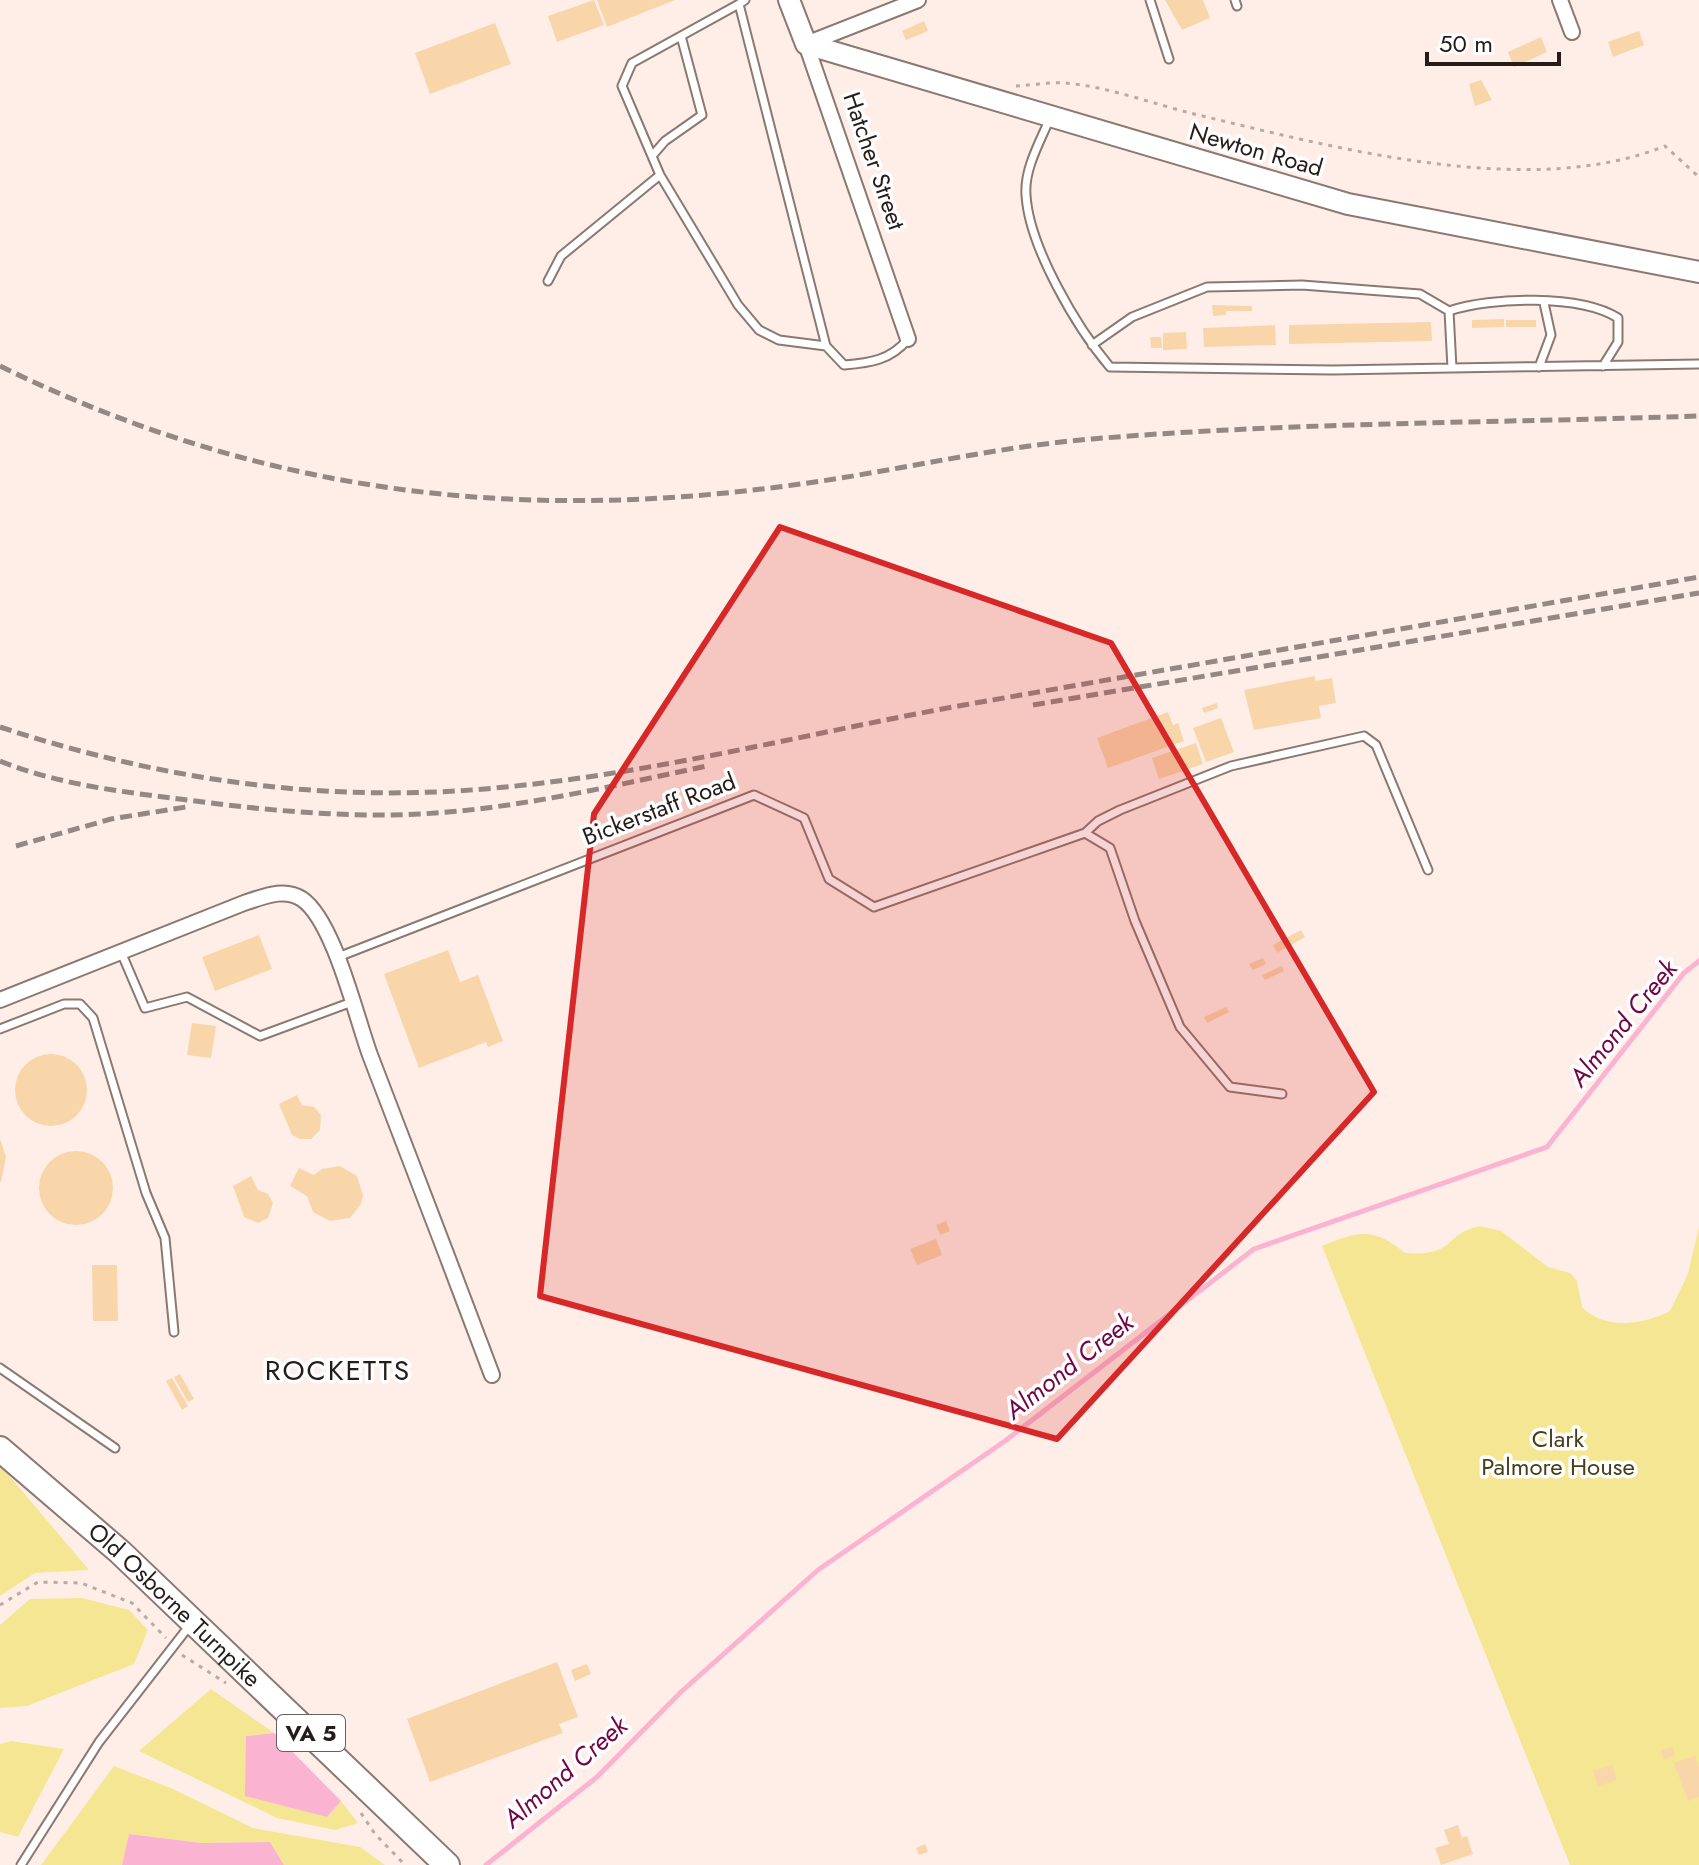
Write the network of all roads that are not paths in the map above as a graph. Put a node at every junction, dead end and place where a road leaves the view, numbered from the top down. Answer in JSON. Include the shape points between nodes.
{"nodes":[{"id":1,"x":789,"y":0,"type":"edge"},
{"id":2,"x":918,"y":0,"type":"edge"},
{"id":3,"x":1150,"y":0,"type":"edge"},
{"id":4,"x":1560,"y":0,"type":"edge"},
{"id":5,"x":742,"y":2,"type":"edge"},
{"id":6,"x":1572,"y":32,"type":"dead end"},
{"id":7,"x":681,"y":36,"type":"junction"},
{"id":8,"x":806,"y":44,"type":"junction"},
{"id":9,"x":1169,"y":59,"type":"dead end"},
{"id":10,"x":1051,"y":116,"type":"junction"},
{"id":11,"x":652,"y":156,"type":"junction"},
{"id":12,"x":660,"y":175,"type":"junction"},
{"id":13,"x":1699,"y":272,"type":"edge"},
{"id":14,"x":548,"y":281,"type":"dead end"},
{"id":15,"x":1544,"y":303,"type":"junction"},
{"id":16,"x":1449,"y":311,"type":"junction"},
{"id":17,"x":908,"y":339,"type":"joint"},
{"id":18,"x":1092,"y":345,"type":"junction"},
{"id":19,"x":826,"y":346,"type":"junction"},
{"id":20,"x":1699,"y":364,"type":"edge"},
{"id":21,"x":1603,"y":366,"type":"junction"},
{"id":22,"x":1539,"y":367,"type":"junction"},
{"id":23,"x":1452,"y":368,"type":"junction"},
{"id":24,"x":1085,"y":833,"type":"junction"},
{"id":25,"x":1428,"y":870,"type":"dead end"},
{"id":26,"x":121,"y":952,"type":"junction"},
{"id":27,"x":336,"y":957,"type":"junction"},
{"id":28,"x":0,"y":1000,"type":"edge"},
{"id":29,"x":352,"y":1002,"type":"junction"},
{"id":30,"x":0,"y":1029,"type":"edge"},
{"id":31,"x":1282,"y":1094,"type":"dead end"},
{"id":32,"x":174,"y":1332,"type":"dead end"},
{"id":33,"x":0,"y":1368,"type":"edge"},
{"id":34,"x":492,"y":1375,"type":"dead end"},
{"id":35,"x":115,"y":1448,"type":"dead end"},
{"id":36,"x":0,"y":1449,"type":"edge"},
{"id":37,"x":193,"y":1621,"type":"junction"},
{"id":38,"x":21,"y":1865,"type":"edge"},
{"id":39,"x":447,"y":1865,"type":"edge"}],
"edges":[{"from":1,"to":8,"type":"street","name":"Hatcher Street"},
{"from":2,"to":8,"type":"street"},
{"from":3,"to":9,"type":"lane"},
{"from":4,"to":6,"type":"street"},
{"from":5,"to":7,"type":"lane"},
{"from":5,"to":19,"type":"lane"},
{"from":7,"to":11,"type":"lane","via":[[702,115]]},
{"from":7,"to":11,"type":"lane","via":[[632,63],[622,86]]},
{"from":8,"to":10,"type":"street","name":"Newton Road"},
{"from":8,"to":17,"type":"street","name":"Hatcher Street"},
{"from":10,"to":13,"type":"street","name":"Newton Road","via":[[1348,204]]},
{"from":10,"to":18,"type":"lane","via":[[1035,153],[1026,195],[1057,287]]},
{"from":11,"to":12,"type":"lane"},
{"from":12,"to":14,"type":"lane","via":[[561,256]]},
{"from":12,"to":19,"type":"lane","via":[[738,305],[759,330],[779,340]]},
{"from":15,"to":16,"type":"lane","via":[[1473,303]]},
{"from":15,"to":21,"type":"lane","via":[[1573,302],[1618,318],[1618,342]]},
{"from":15,"to":22,"type":"lane","via":[[1551,335]]},
{"from":16,"to":18,"type":"lane","via":[[1420,294],[1302,285],[1207,287],[1132,317]]},
{"from":16,"to":23,"type":"lane"},
{"from":17,"to":19,"type":"lane","via":[[896,354],[868,363],[844,365]]},
{"from":18,"to":23,"type":"lane","via":[[1110,367]]},
{"from":20,"to":21,"type":"lane"},
{"from":21,"to":22,"type":"lane"},
{"from":22,"to":23,"type":"lane"},
{"from":24,"to":25,"type":"lane","via":[[1120,810],[1231,766],[1364,736],[1376,745]]},
{"from":24,"to":27,"type":"lane","name":"Bickerstaff Road","via":[[874,907],[829,879],[804,818],[754,795]]},
{"from":24,"to":31,"type":"lane","via":[[1110,848],[1180,1027],[1230,1087]]},
{"from":26,"to":27,"type":"street","via":[[244,903],[288,893],[313,908]]},
{"from":26,"to":28,"type":"street"},
{"from":26,"to":29,"type":"lane","via":[[145,1008],[187,997],[260,1036]]},
{"from":27,"to":29,"type":"street"},
{"from":29,"to":34,"type":"street"},
{"from":30,"to":32,"type":"lane","via":[[64,1004],[80,1004],[93,1018],[146,1193],[165,1238]]},
{"from":33,"to":35,"type":"lane"},
{"from":36,"to":37,"type":"main road","name":"Old Osborne Turnpike","number":"VA 5"},
{"from":37,"to":38,"type":"lane","via":[[99,1742]]},
{"from":37,"to":39,"type":"main road","name":"Old Osborne Turnpike","number":"VA 5"}]}
